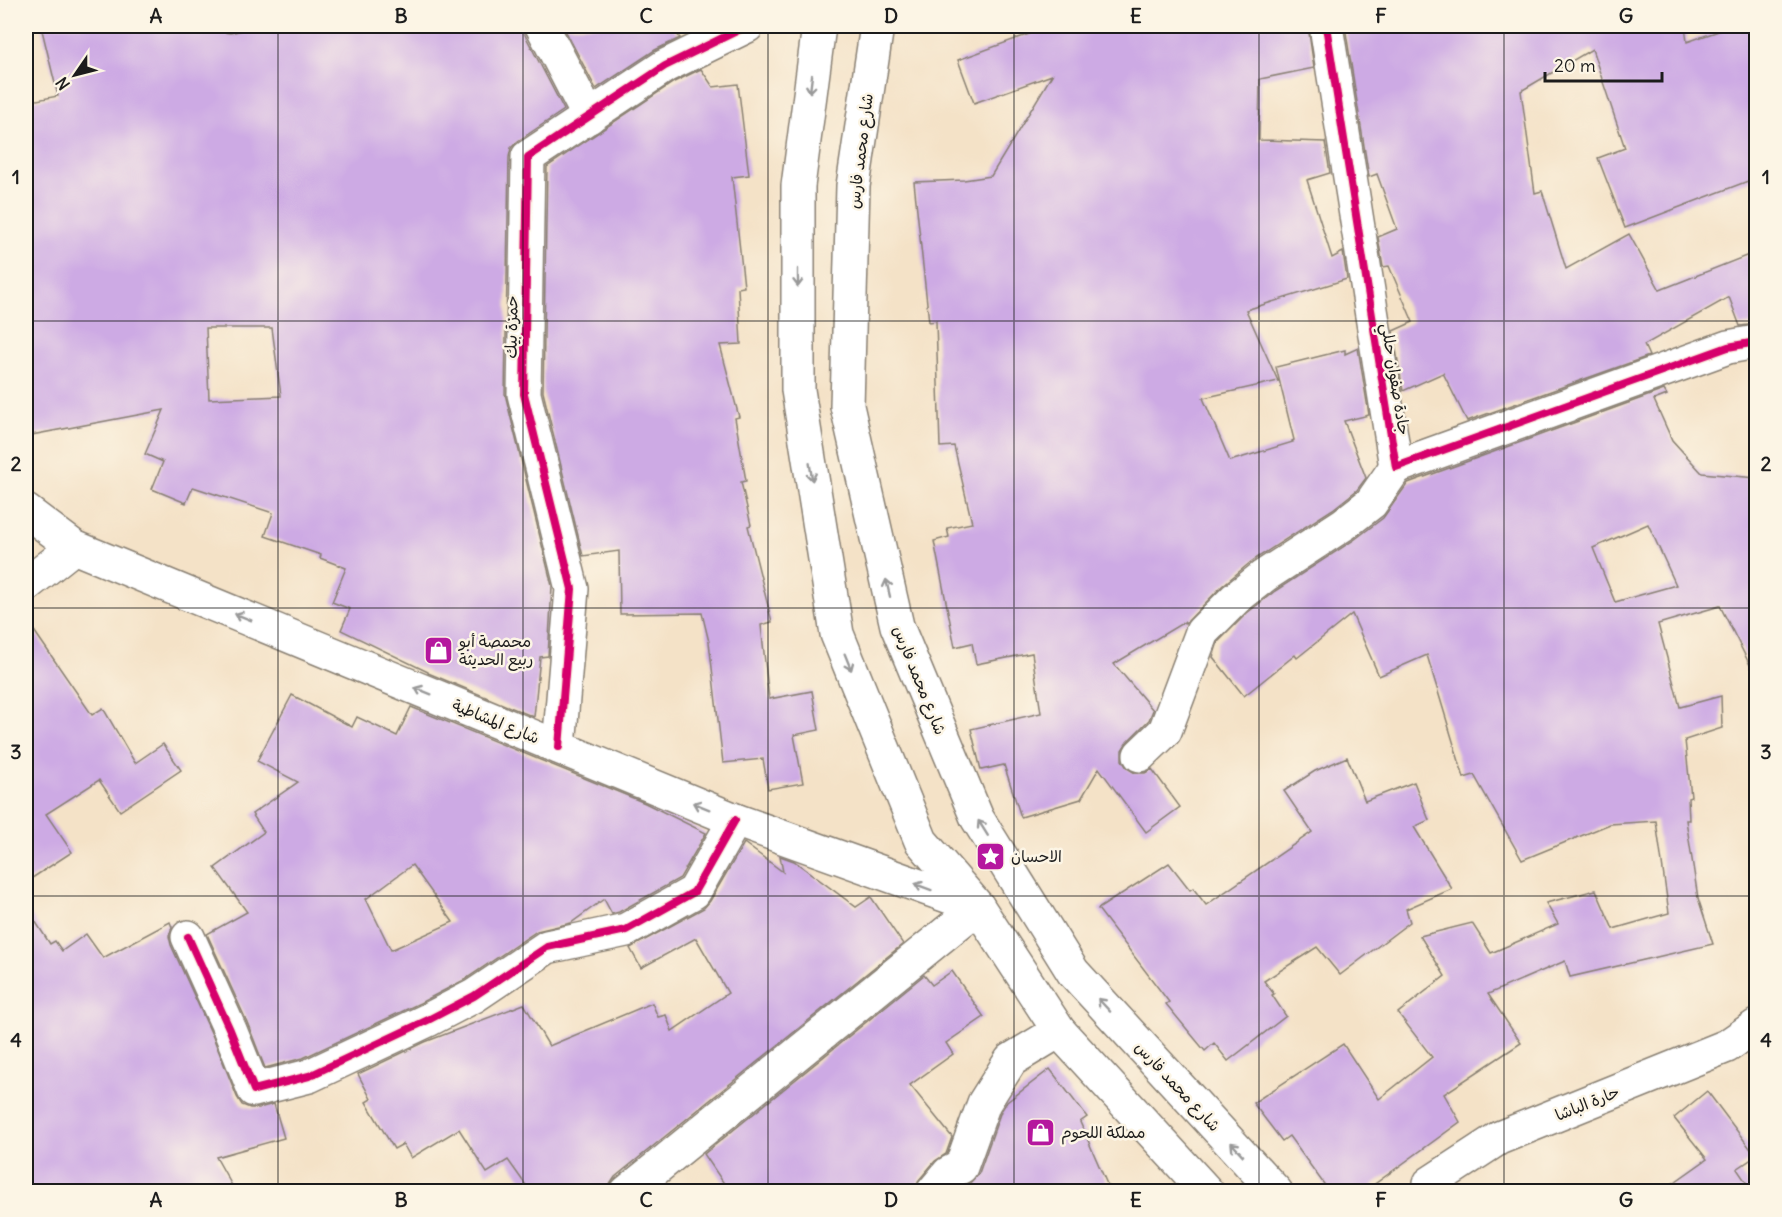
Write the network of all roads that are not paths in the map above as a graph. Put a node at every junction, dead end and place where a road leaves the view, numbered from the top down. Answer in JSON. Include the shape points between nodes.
{"nodes":[{"id":1,"x":542,"y":26,"type":"edge"},
{"id":2,"x":747,"y":26,"type":"edge"},
{"id":3,"x":819,"y":26,"type":"edge"},
{"id":4,"x":877,"y":26,"type":"edge"},
{"id":5,"x":1326,"y":26,"type":"edge"},
{"id":6,"x":699,"y":36,"type":"edge"},
{"id":7,"x":589,"y":117,"type":"junction"},
{"id":8,"x":1756,"y":342,"type":"edge"},
{"id":9,"x":1396,"y":467,"type":"junction"},
{"id":10,"x":26,"y":511,"type":"edge"},
{"id":11,"x":74,"y":547,"type":"junction"},
{"id":12,"x":26,"y":585,"type":"edge"},
{"id":13,"x":559,"y":747,"type":"junction"},
{"id":14,"x":1140,"y":754,"type":"dead end"},
{"id":15,"x":735,"y":820,"type":"junction"},
{"id":16,"x":978,"y":907,"type":"junction"},
{"id":17,"x":188,"y":937,"type":"dead end"},
{"id":18,"x":1756,"y":1026,"type":"edge"},
{"id":19,"x":1059,"y":1031,"type":"junction"},
{"id":20,"x":627,"y":1191,"type":"edge"},
{"id":21,"x":933,"y":1191,"type":"edge"},
{"id":22,"x":1207,"y":1191,"type":"edge"},
{"id":23,"x":1276,"y":1191,"type":"edge"},
{"id":24,"x":1432,"y":1191,"type":"edge"}],
"edges":[{"from":1,"to":7,"type":"street"},
{"from":2,"to":6,"type":"street","name":"حمزة بيك"},
{"from":3,"to":16,"type":"street","one_way":true,"via":[[798,186],[798,390],[837,634],[921,841]]},
{"from":23,"to":4,"type":"street","name":"شارع محمد فارس","one_way":true,"via":[[1073,972],[976,818],[897,626],[848,406],[853,186]]},
{"from":5,"to":9,"type":"street","name":"جادة صفوان حللي"},
{"from":6,"to":7,"type":"street","name":"حمزة بيك","via":[[665,66]]},
{"from":7,"to":13,"type":"street","name":"حمزة بيك","via":[[528,158],[524,394],[572,589]]},
{"from":8,"to":9,"type":"street","via":[[1728,347]]},
{"from":9,"to":14,"type":"street","via":[[1371,503],[1264,576],[1202,632],[1165,731]]},
{"from":10,"to":11,"type":"street","name":"شارع المشاطية"},
{"from":11,"to":12,"type":"street"},
{"from":13,"to":11,"type":"street","name":"شارع المشاطية","one_way":true},
{"from":15,"to":13,"type":"street","name":"شارع المشاطية","one_way":true},
{"from":16,"to":15,"type":"street","name":"شارع المشاطية","one_way":true},
{"from":15,"to":17,"type":"street","via":[[694,892],[665,909],[626,930],[548,947],[474,996],[428,1020],[309,1076],[254,1090]]},
{"from":16,"to":19,"type":"street"},
{"from":16,"to":20,"type":"street"},
{"from":18,"to":24,"type":"street","name":"حارة الباشا","via":[[1727,1046],[1499,1138],[1430,1183]]},
{"from":19,"to":21,"type":"street","via":[[1011,1060],[984,1102],[961,1167],[949,1173]]},
{"from":19,"to":22,"type":"street"}]}
